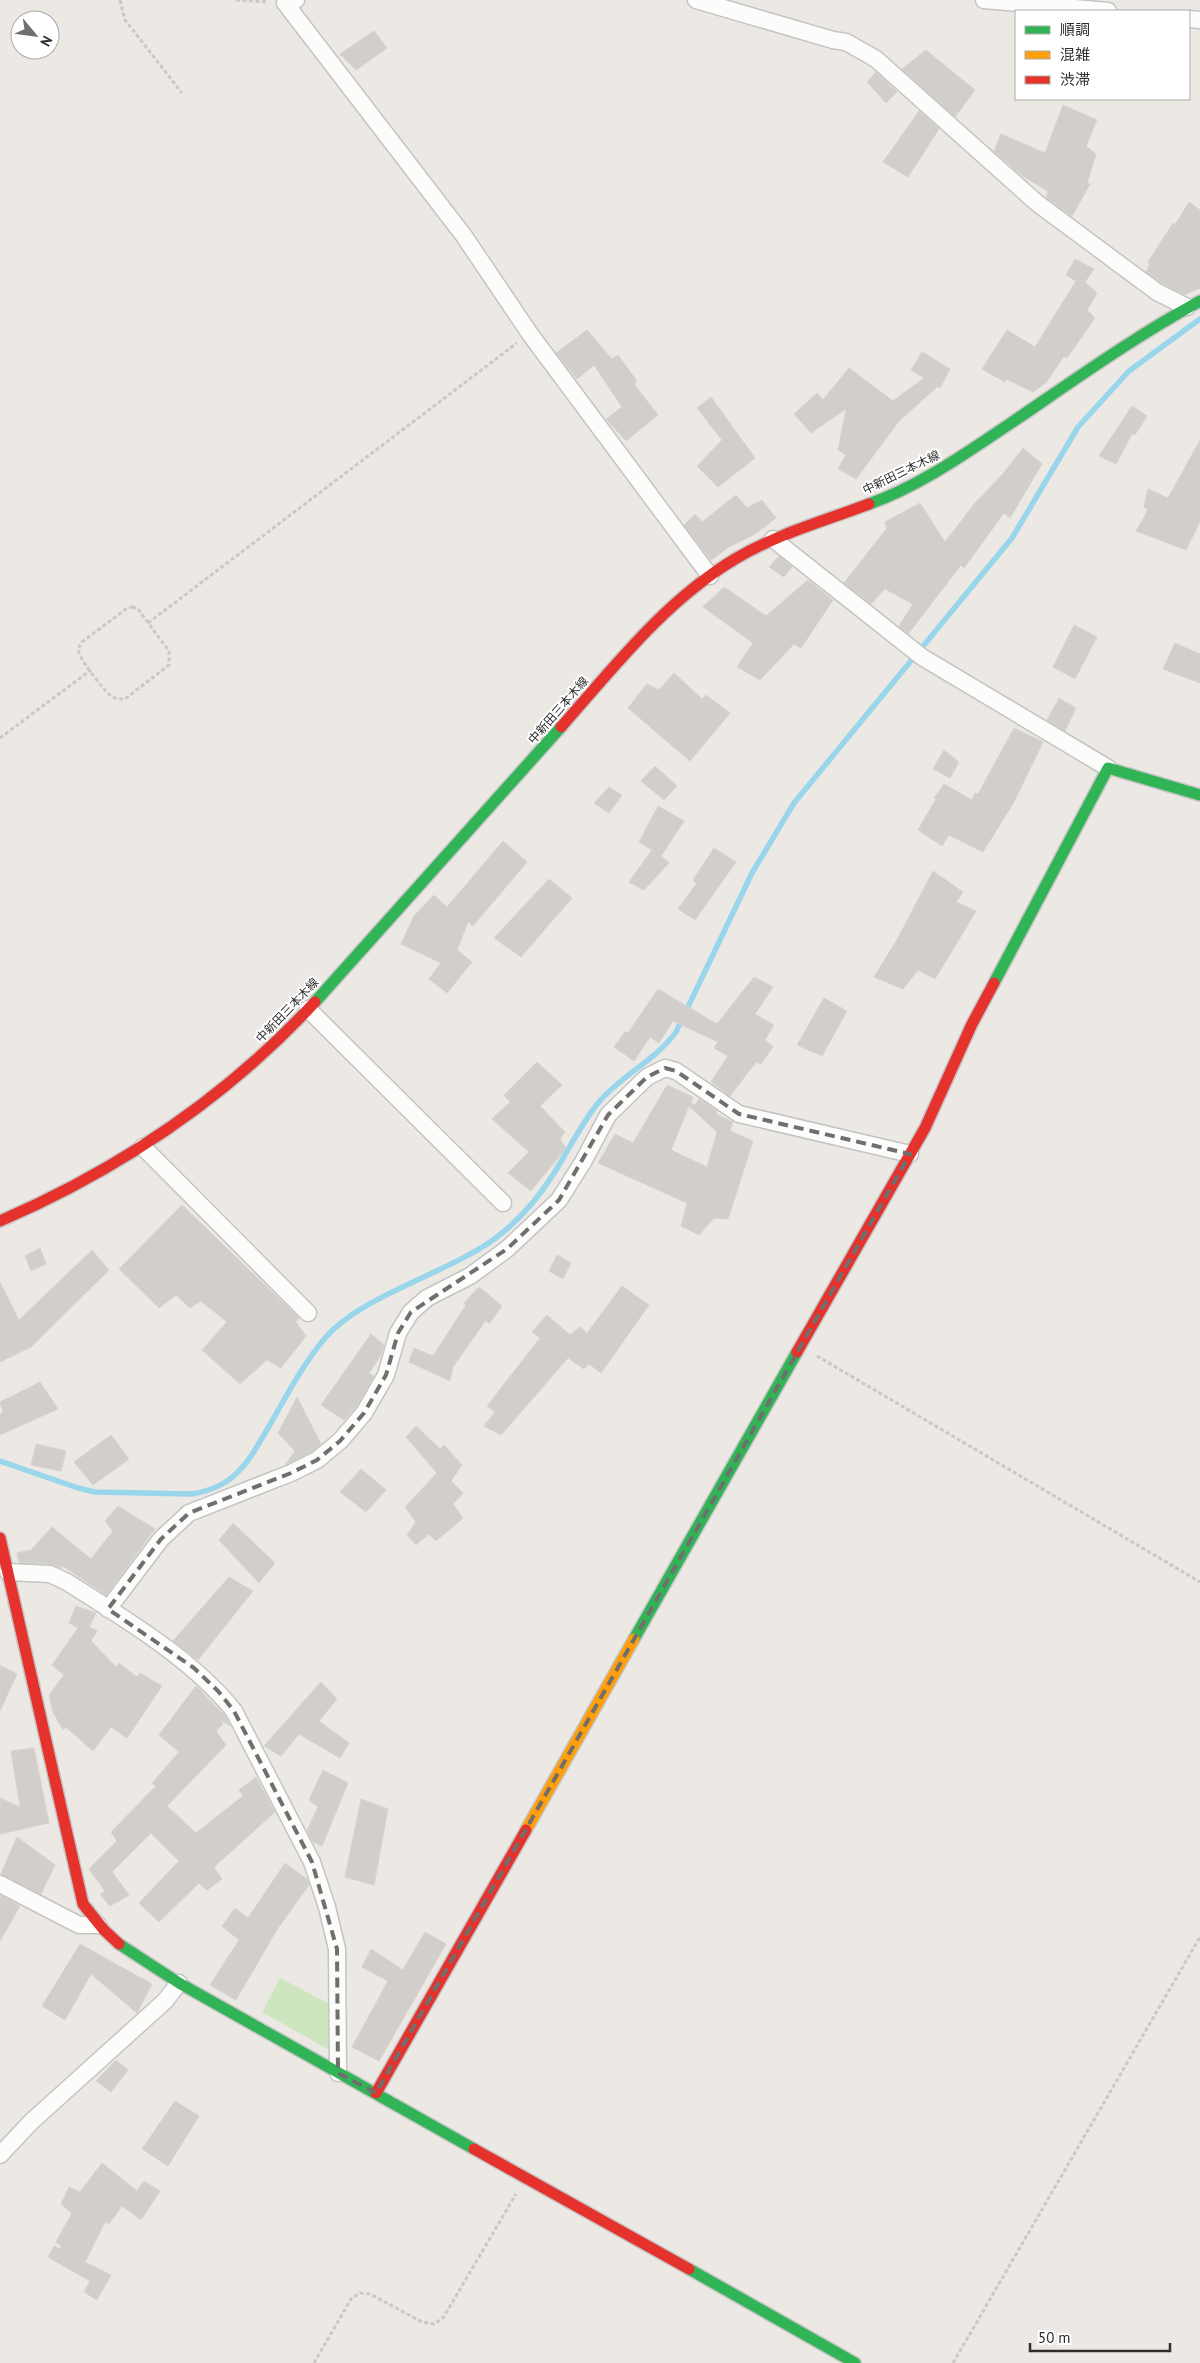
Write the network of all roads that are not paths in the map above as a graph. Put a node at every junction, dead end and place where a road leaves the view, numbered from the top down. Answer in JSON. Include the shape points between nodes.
{"nodes":[{"id":1,"x":696,"y":0,"type":"edge"},
{"id":2,"x":984,"y":0,"type":"edge"},
{"id":3,"x":290,"y":1,"type":"edge"},
{"id":4,"x":1097,"y":10,"type":"edge"},
{"id":5,"x":1193,"y":304,"type":"edge"},
{"id":6,"x":773,"y":539,"type":"junction"},
{"id":7,"x":710,"y":576,"type":"junction"},
{"id":8,"x":1108,"y":768,"type":"junction"},
{"id":9,"x":1200,"y":795,"type":"edge"},
{"id":10,"x":308,"y":1009,"type":"junction"},
{"id":11,"x":143,"y":1147,"type":"junction"},
{"id":12,"x":910,"y":1154,"type":"junction"},
{"id":13,"x":503,"y":1203,"type":"dead end"},
{"id":14,"x":0,"y":1221,"type":"edge"},
{"id":15,"x":308,"y":1313,"type":"dead end"},
{"id":16,"x":0,"y":1538,"type":"edge"},
{"id":17,"x":8,"y":1572,"type":"junction"},
{"id":18,"x":108,"y":1609,"type":"junction"},
{"id":19,"x":0,"y":1884,"type":"edge"},
{"id":20,"x":98,"y":1925,"type":"junction"},
{"id":21,"x":179,"y":1984,"type":"junction"},
{"id":22,"x":338,"y":2073,"type":"junction"},
{"id":23,"x":376,"y":2093,"type":"junction"},
{"id":24,"x":0,"y":2156,"type":"edge"},
{"id":25,"x":855,"y":2363,"type":"edge"}],
"edges":[{"from":1,"to":5,"type":"street","via":[[846,42],[876,58],[1036,203],[1157,292]]},
{"from":2,"to":4,"type":"street"},
{"from":3,"to":7,"type":"street","via":[[464,236],[530,334]]},
{"from":5,"to":6,"type":"street","name":"中新田三本木線","via":[[1152,328],[958,459],[910,486],[873,503]]},
{"from":6,"to":7,"type":"street","name":"中新田三本木線"},
{"from":6,"to":8,"type":"street","via":[[918,654]]},
{"from":7,"to":10,"type":"street","name":"中新田三本木線","via":[[645,631]]},
{"from":8,"to":9,"type":"street"},
{"from":8,"to":12,"type":"street","via":[[972,1024]]},
{"from":10,"to":11,"type":"street","name":"中新田三本木線","via":[[205,1105]]},
{"from":10,"to":13,"type":"street"},
{"from":11,"to":14,"type":"street","name":"中新田三本木線","via":[[79,1184]]},
{"from":11,"to":15,"type":"street"},
{"from":12,"to":18,"type":"street","via":[[739,1114],[665,1068],[646,1077],[608,1114],[559,1200],[507,1249],[470,1276],[427,1298],[411,1312],[398,1333],[386,1375],[364,1414],[340,1441],[317,1460],[291,1473],[189,1513],[161,1539]]},
{"from":12,"to":23,"type":"street"},
{"from":16,"to":17,"type":"street"},
{"from":17,"to":18,"type":"street","via":[[50,1574]]},
{"from":17,"to":20,"type":"street","via":[[84,1904]]},
{"from":18,"to":22,"type":"street","via":[[194,1668],[218,1691],[234,1711],[312,1862],[338,1949]]},
{"from":19,"to":20,"type":"street","via":[[80,1925]]},
{"from":20,"to":21,"type":"street","via":[[119,1946]]},
{"from":21,"to":22,"type":"street"},
{"from":21,"to":24,"type":"street","via":[[165,2001],[31,2122]]},
{"from":22,"to":23,"type":"street"},
{"from":23,"to":25,"type":"street"}]}
